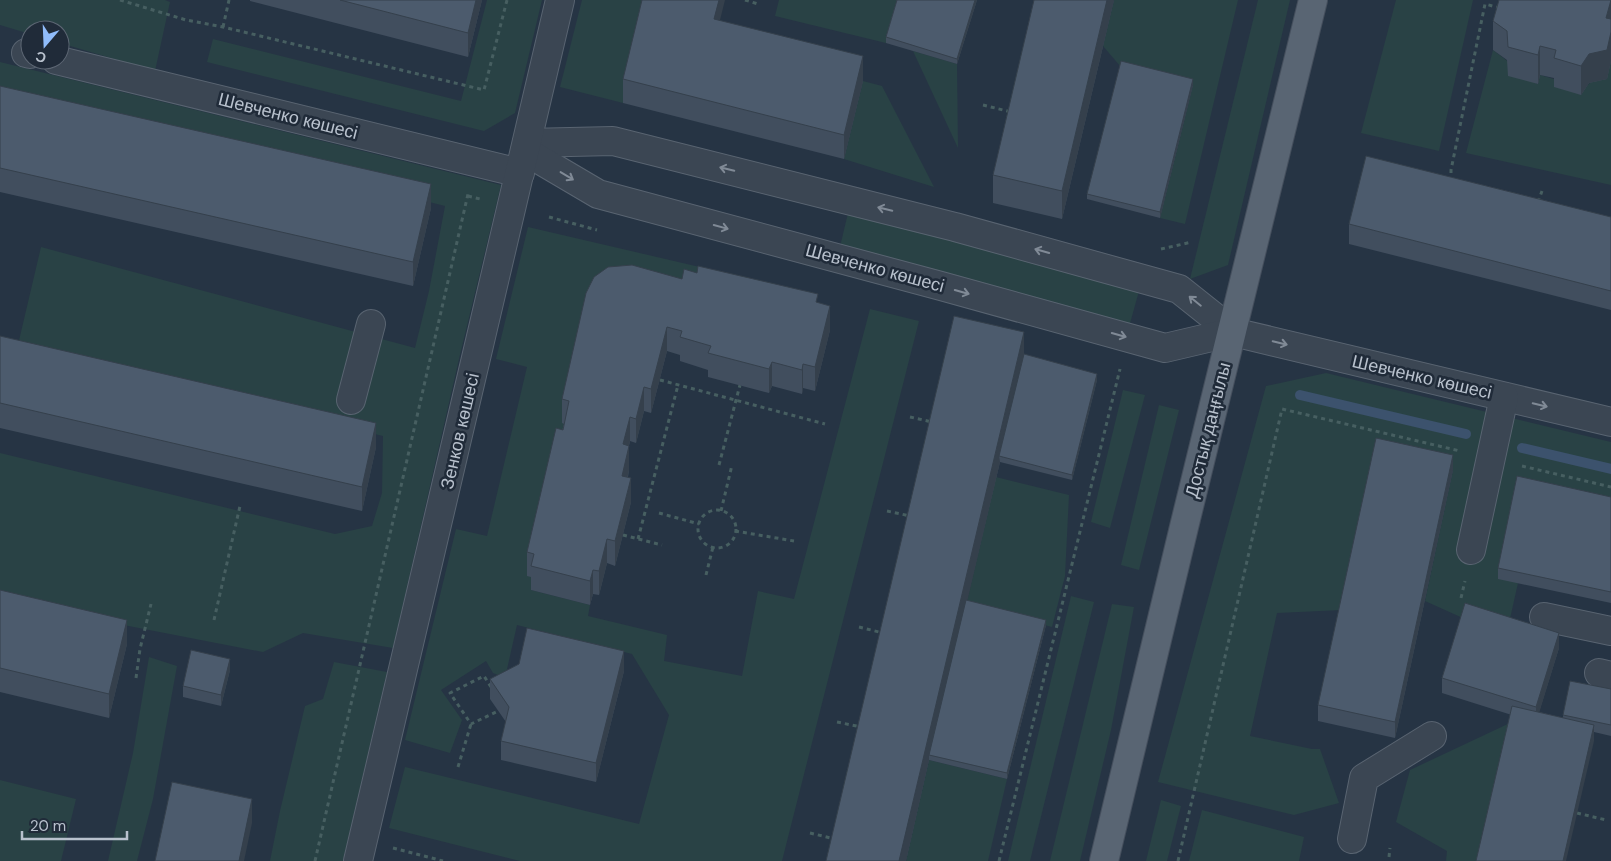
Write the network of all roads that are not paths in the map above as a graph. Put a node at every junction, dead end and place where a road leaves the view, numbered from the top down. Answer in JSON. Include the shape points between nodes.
{"nodes":[{"id":1,"x":560,"y":0,"type":"edge"},
{"id":2,"x":1313,"y":0,"type":"edge"},
{"id":3,"x":70,"y":63,"type":"edge"},
{"id":4,"x":524,"y":156,"type":"junction"},
{"id":5,"x":371,"y":324,"type":"dead end"},
{"id":6,"x":1233,"y":332,"type":"junction"},
{"id":7,"x":1504,"y":397,"type":"junction"},
{"id":8,"x":351,"y":400,"type":"dead end"},
{"id":9,"x":1611,"y":422,"type":"edge"},
{"id":10,"x":1469,"y":561,"type":"road end"},
{"id":11,"x":1544,"y":617,"type":"dead end"},
{"id":12,"x":1611,"y":631,"type":"edge"},
{"id":13,"x":1432,"y":736,"type":"dead end"},
{"id":14,"x":1352,"y":838,"type":"dead end"},
{"id":15,"x":361,"y":850,"type":"edge"},
{"id":16,"x":1104,"y":861,"type":"edge"}],
"edges":[{"from":1,"to":4,"type":"street","name":"Зенков көшесі"},
{"from":2,"to":6,"type":"main road","name":"Достық даңғылы"},
{"from":3,"to":4,"type":"street","name":"Шевченко көшесі","via":[[476,163]]},
{"from":4,"to":6,"type":"street","name":"Шевченко көшесі","one_way":true,"via":[[598,194],[1165,348]]},
{"from":6,"to":4,"type":"street","name":"Шевченко көшесі","one_way":true,"via":[[1180,289],[964,229],[613,141]]},
{"from":4,"to":15,"type":"street","name":"Зенков көшесі"},
{"from":5,"to":8,"type":"street"},
{"from":6,"to":7,"type":"street","name":"Шевченко көшесі","one_way":true},
{"from":6,"to":16,"type":"main road","name":"Достық даңғылы"},
{"from":7,"to":9,"type":"street","name":"Шевченко көшесі","one_way":true},
{"from":7,"to":10,"type":"street"},
{"from":11,"to":12,"type":"street"},
{"from":13,"to":14,"type":"street","via":[[1364,778]]}]}
